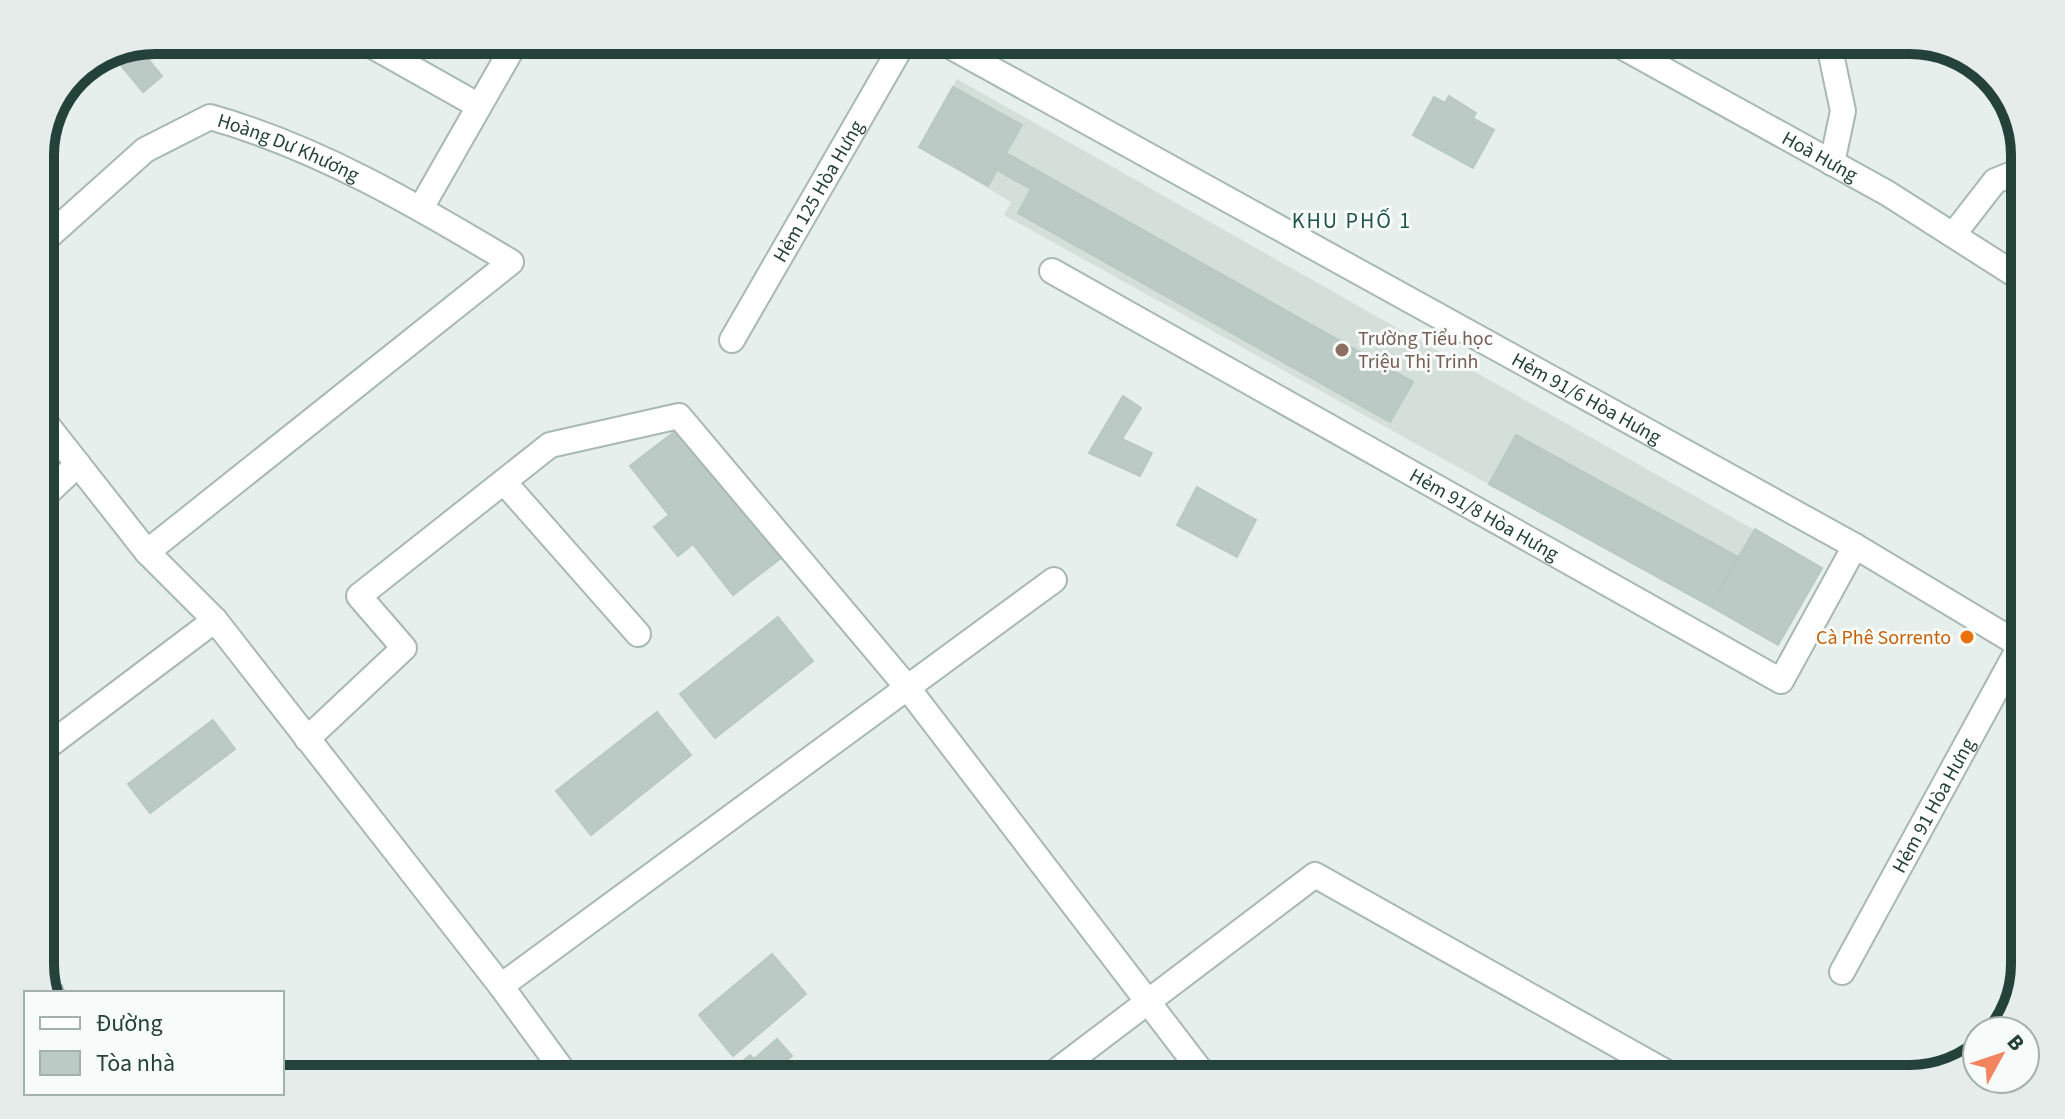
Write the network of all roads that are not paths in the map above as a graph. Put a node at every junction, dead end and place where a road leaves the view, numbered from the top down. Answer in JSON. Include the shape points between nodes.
{"nodes":[{"id":1,"x":387,"y":54,"type":"edge"},
{"id":2,"x":509,"y":54,"type":"edge"},
{"id":3,"x":897,"y":54,"type":"edge"},
{"id":4,"x":964,"y":54,"type":"edge"},
{"id":5,"x":1635,"y":54,"type":"edge"},
{"id":6,"x":1831,"y":54,"type":"edge"},
{"id":7,"x":479,"y":106,"type":"junction"},
{"id":8,"x":1832,"y":163,"type":"junction"},
{"id":9,"x":2011,"y":175,"type":"edge"},
{"id":10,"x":421,"y":208,"type":"junction"},
{"id":11,"x":54,"y":231,"type":"edge"},
{"id":12,"x":1953,"y":235,"type":"junction"},
{"id":13,"x":1052,"y":271,"type":"dead end"},
{"id":14,"x":2011,"y":272,"type":"edge"},
{"id":15,"x":732,"y":340,"type":"dead end"},
{"id":16,"x":54,"y":434,"type":"edge"},
{"id":17,"x":78,"y":464,"type":"junction"},
{"id":18,"x":504,"y":482,"type":"junction"},
{"id":19,"x":54,"y":487,"type":"edge"},
{"id":20,"x":1855,"y":546,"type":"junction"},
{"id":21,"x":147,"y":552,"type":"junction"},
{"id":22,"x":1054,"y":580,"type":"dead end"},
{"id":23,"x":215,"y":620,"type":"junction"},
{"id":24,"x":638,"y":634,"type":"dead end"},
{"id":25,"x":2011,"y":634,"type":"edge"},
{"id":26,"x":2011,"y":663,"type":"edge"},
{"id":27,"x":907,"y":687,"type":"junction"},
{"id":28,"x":307,"y":739,"type":"junction"},
{"id":29,"x":54,"y":741,"type":"edge"},
{"id":30,"x":1842,"y":972,"type":"dead end"},
{"id":31,"x":501,"y":986,"type":"junction"},
{"id":32,"x":1148,"y":1001,"type":"junction"},
{"id":33,"x":559,"y":1065,"type":"edge"},
{"id":34,"x":1064,"y":1065,"type":"edge"},
{"id":35,"x":1196,"y":1065,"type":"edge"},
{"id":36,"x":1653,"y":1065,"type":"edge"}],
"edges":[{"from":1,"to":7,"type":"street"},
{"from":2,"to":7,"type":"street"},
{"from":3,"to":15,"type":"street","name":"Hẻm 125 Hòa Hưng"},
{"from":4,"to":20,"type":"street","name":"Hẻm 91/6 Hòa Hưng"},
{"from":5,"to":8,"type":"street","name":"Hoà Hưng"},
{"from":6,"to":8,"type":"street","via":[[1843,111]]},
{"from":7,"to":10,"type":"street"},
{"from":8,"to":12,"type":"street","name":"Hoà Hưng"},
{"from":9,"to":12,"type":"street","via":[[1995,181]]},
{"from":10,"to":11,"type":"street","name":"Hoàng Dư Khương","via":[[261,131],[210,117],[145,150]]},
{"from":10,"to":21,"type":"street","name":"Hoàng Dư Khương","via":[[511,262]]},
{"from":12,"to":14,"type":"street","name":"Hoà Hưng"},
{"from":13,"to":20,"type":"street","name":"Hẻm 91/8 Hòa Hưng","via":[[1781,681]]},
{"from":16,"to":17,"type":"street"},
{"from":17,"to":19,"type":"street"},
{"from":17,"to":21,"type":"street"},
{"from":18,"to":24,"type":"street"},
{"from":18,"to":27,"type":"street","via":[[550,445],[679,416]]},
{"from":18,"to":28,"type":"street","via":[[359,596],[404,648]]},
{"from":20,"to":25,"type":"street","name":"Hẻm 91/6 Hòa Hưng"},
{"from":21,"to":23,"type":"street"},
{"from":22,"to":27,"type":"street"},
{"from":23,"to":28,"type":"street"},
{"from":23,"to":29,"type":"street"},
{"from":26,"to":30,"type":"street","name":"Hẻm 91 Hòa Hưng"},
{"from":27,"to":31,"type":"street"},
{"from":27,"to":32,"type":"street"},
{"from":28,"to":31,"type":"street"},
{"from":31,"to":33,"type":"street"},
{"from":32,"to":34,"type":"street"},
{"from":32,"to":35,"type":"street"},
{"from":32,"to":36,"type":"street","via":[[1315,875]]}]}
